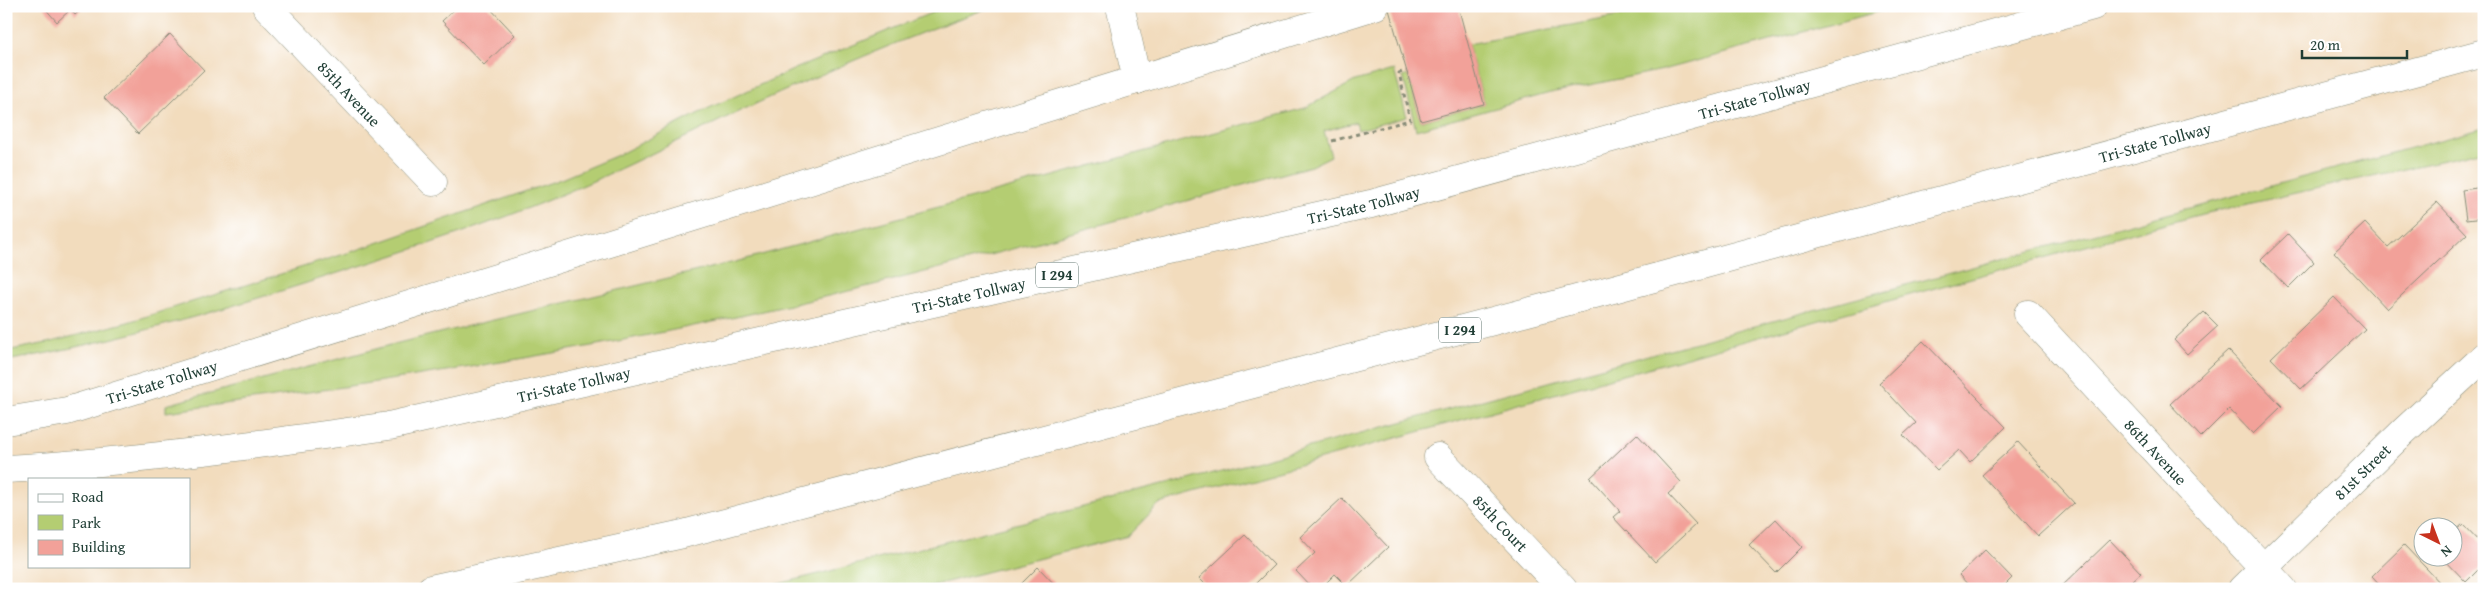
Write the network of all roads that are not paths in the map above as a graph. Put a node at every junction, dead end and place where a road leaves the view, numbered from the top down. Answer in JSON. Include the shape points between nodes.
{"nodes":[{"id":1,"x":266,"y":6,"type":"edge"},
{"id":2,"x":1120,"y":6,"type":"edge"},
{"id":3,"x":1375,"y":6,"type":"edge"},
{"id":4,"x":2093,"y":6,"type":"edge"},
{"id":5,"x":2484,"y":53,"type":"edge"},
{"id":6,"x":1137,"y":80,"type":"junction"},
{"id":7,"x":433,"y":182,"type":"dead end"},
{"id":8,"x":2028,"y":314,"type":"dead end"},
{"id":9,"x":2484,"y":357,"type":"edge"},
{"id":10,"x":6,"y":421,"type":"edge"},
{"id":11,"x":1438,"y":457,"type":"dead end"},
{"id":12,"x":6,"y":469,"type":"edge"},
{"id":13,"x":2264,"y":568,"type":"junction"},
{"id":14,"x":431,"y":589,"type":"edge"},
{"id":15,"x":1564,"y":589,"type":"edge"},
{"id":16,"x":2242,"y":589,"type":"edge"},
{"id":17,"x":2283,"y":589,"type":"edge"}],
"edges":[{"from":1,"to":7,"type":"main road","name":"85th Avenue"},
{"from":2,"to":6,"type":"main road"},
{"from":3,"to":6,"type":"main road","name":"Tri-State Tollway"},
{"from":4,"to":12,"type":"main road","name":"Tri-State Tollway","number":"I 294","via":[[1371,204],[399,424],[250,445]]},
{"from":5,"to":14,"type":"main road","name":"Tri-State Tollway","number":"I 294","via":[[1558,304],[693,532]]},
{"from":6,"to":10,"type":"main road","name":"Tri-State Tollway","via":[[67,411]]},
{"from":8,"to":13,"type":"main road","name":"86th Avenue"},
{"from":9,"to":13,"type":"main road","name":"81st Street"},
{"from":11,"to":15,"type":"main road","name":"85th Court"},
{"from":13,"to":16,"type":"main road","name":"81st Street"},
{"from":13,"to":17,"type":"main road","name":"86th Avenue"}]}
